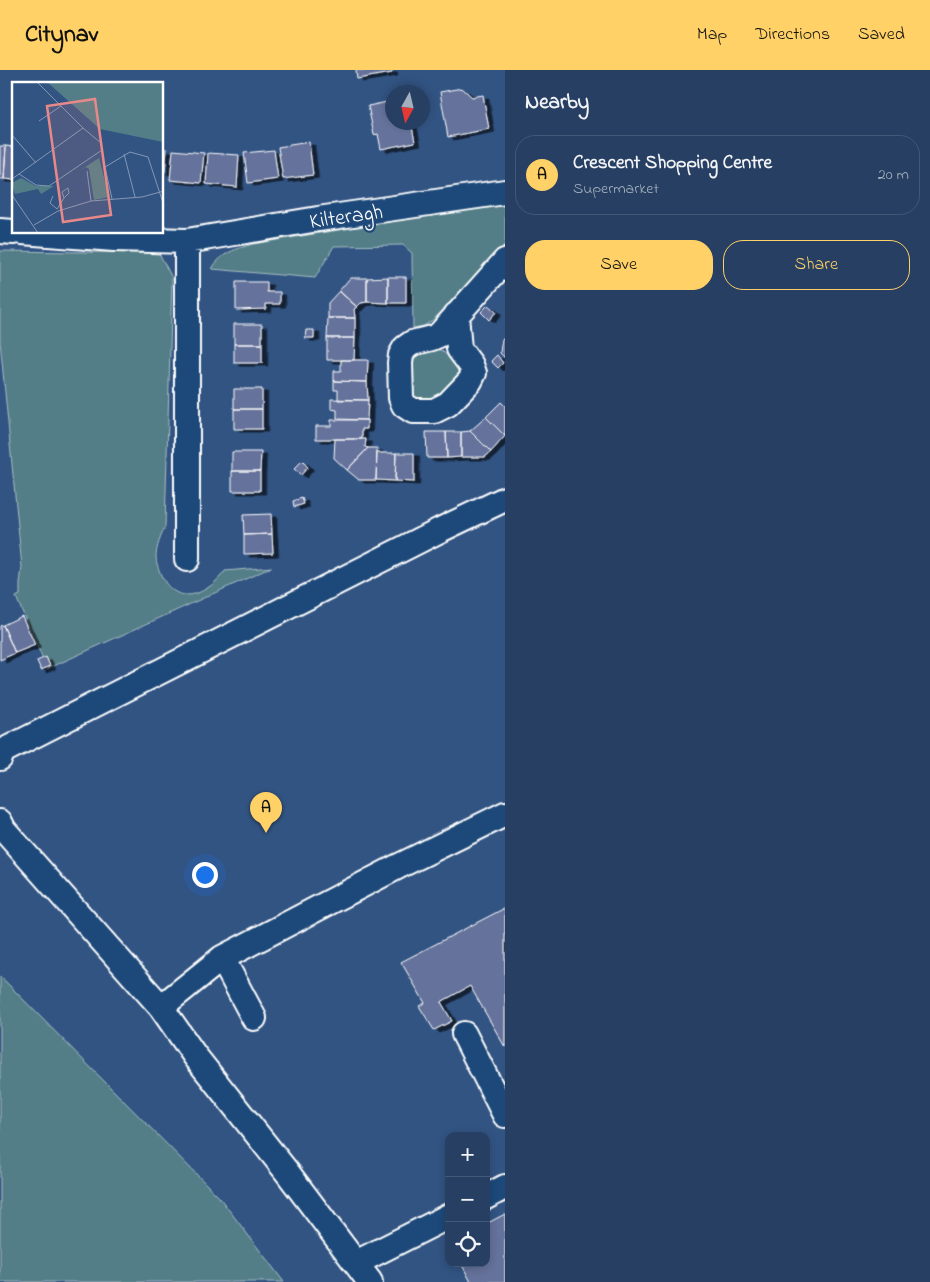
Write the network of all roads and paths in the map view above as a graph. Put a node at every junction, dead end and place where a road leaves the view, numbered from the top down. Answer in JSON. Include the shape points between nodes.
{"nodes":[{"id":1,"x":505,"y":192,"type":"edge"},
{"id":2,"x":48,"y":234,"type":"edge"},
{"id":3,"x":188,"y":241,"type":"junction"},
{"id":4,"x":505,"y":261,"type":"edge"},
{"id":5,"x":456,"y":314,"type":"dead end"},
{"id":6,"x":505,"y":499,"type":"edge"},
{"id":7,"x":187,"y":558,"type":"dead end"},
{"id":8,"x":0,"y":758,"type":"edge"},
{"id":9,"x":505,"y":814,"type":"edge"},
{"id":10,"x":0,"y":822,"type":"edge"},
{"id":11,"x":222,"y":958,"type":"junction"},
{"id":12,"x":161,"y":1008,"type":"junction"},
{"id":13,"x":254,"y":1018,"type":"dead end"},
{"id":14,"x":464,"y":1034,"type":"dead end"},
{"id":15,"x":505,"y":1115,"type":"edge"},
{"id":16,"x":505,"y":1187,"type":"edge"},
{"id":17,"x":490,"y":1194,"type":"edge"},
{"id":18,"x":445,"y":1218,"type":"edge"},
{"id":19,"x":356,"y":1263,"type":"junction"},
{"id":20,"x":370,"y":1282,"type":"edge"}],
"edges":[{"from":1,"to":3,"type":"street","name":"Kilteragh"},
{"from":2,"to":3,"type":"street","name":"Kilteragh"},
{"from":3,"to":7,"type":"street"},
{"from":4,"to":5,"type":"street"},
{"from":6,"to":8,"type":"street","via":[[3,751]]},
{"from":9,"to":11,"type":"street"},
{"from":10,"to":12,"type":"street"},
{"from":11,"to":12,"type":"street"},
{"from":11,"to":13,"type":"street"},
{"from":12,"to":19,"type":"street","via":[[194,1056]]},
{"from":14,"to":15,"type":"street"},
{"from":16,"to":17,"type":"street"},
{"from":18,"to":19,"type":"street"},
{"from":19,"to":20,"type":"street"}]}
